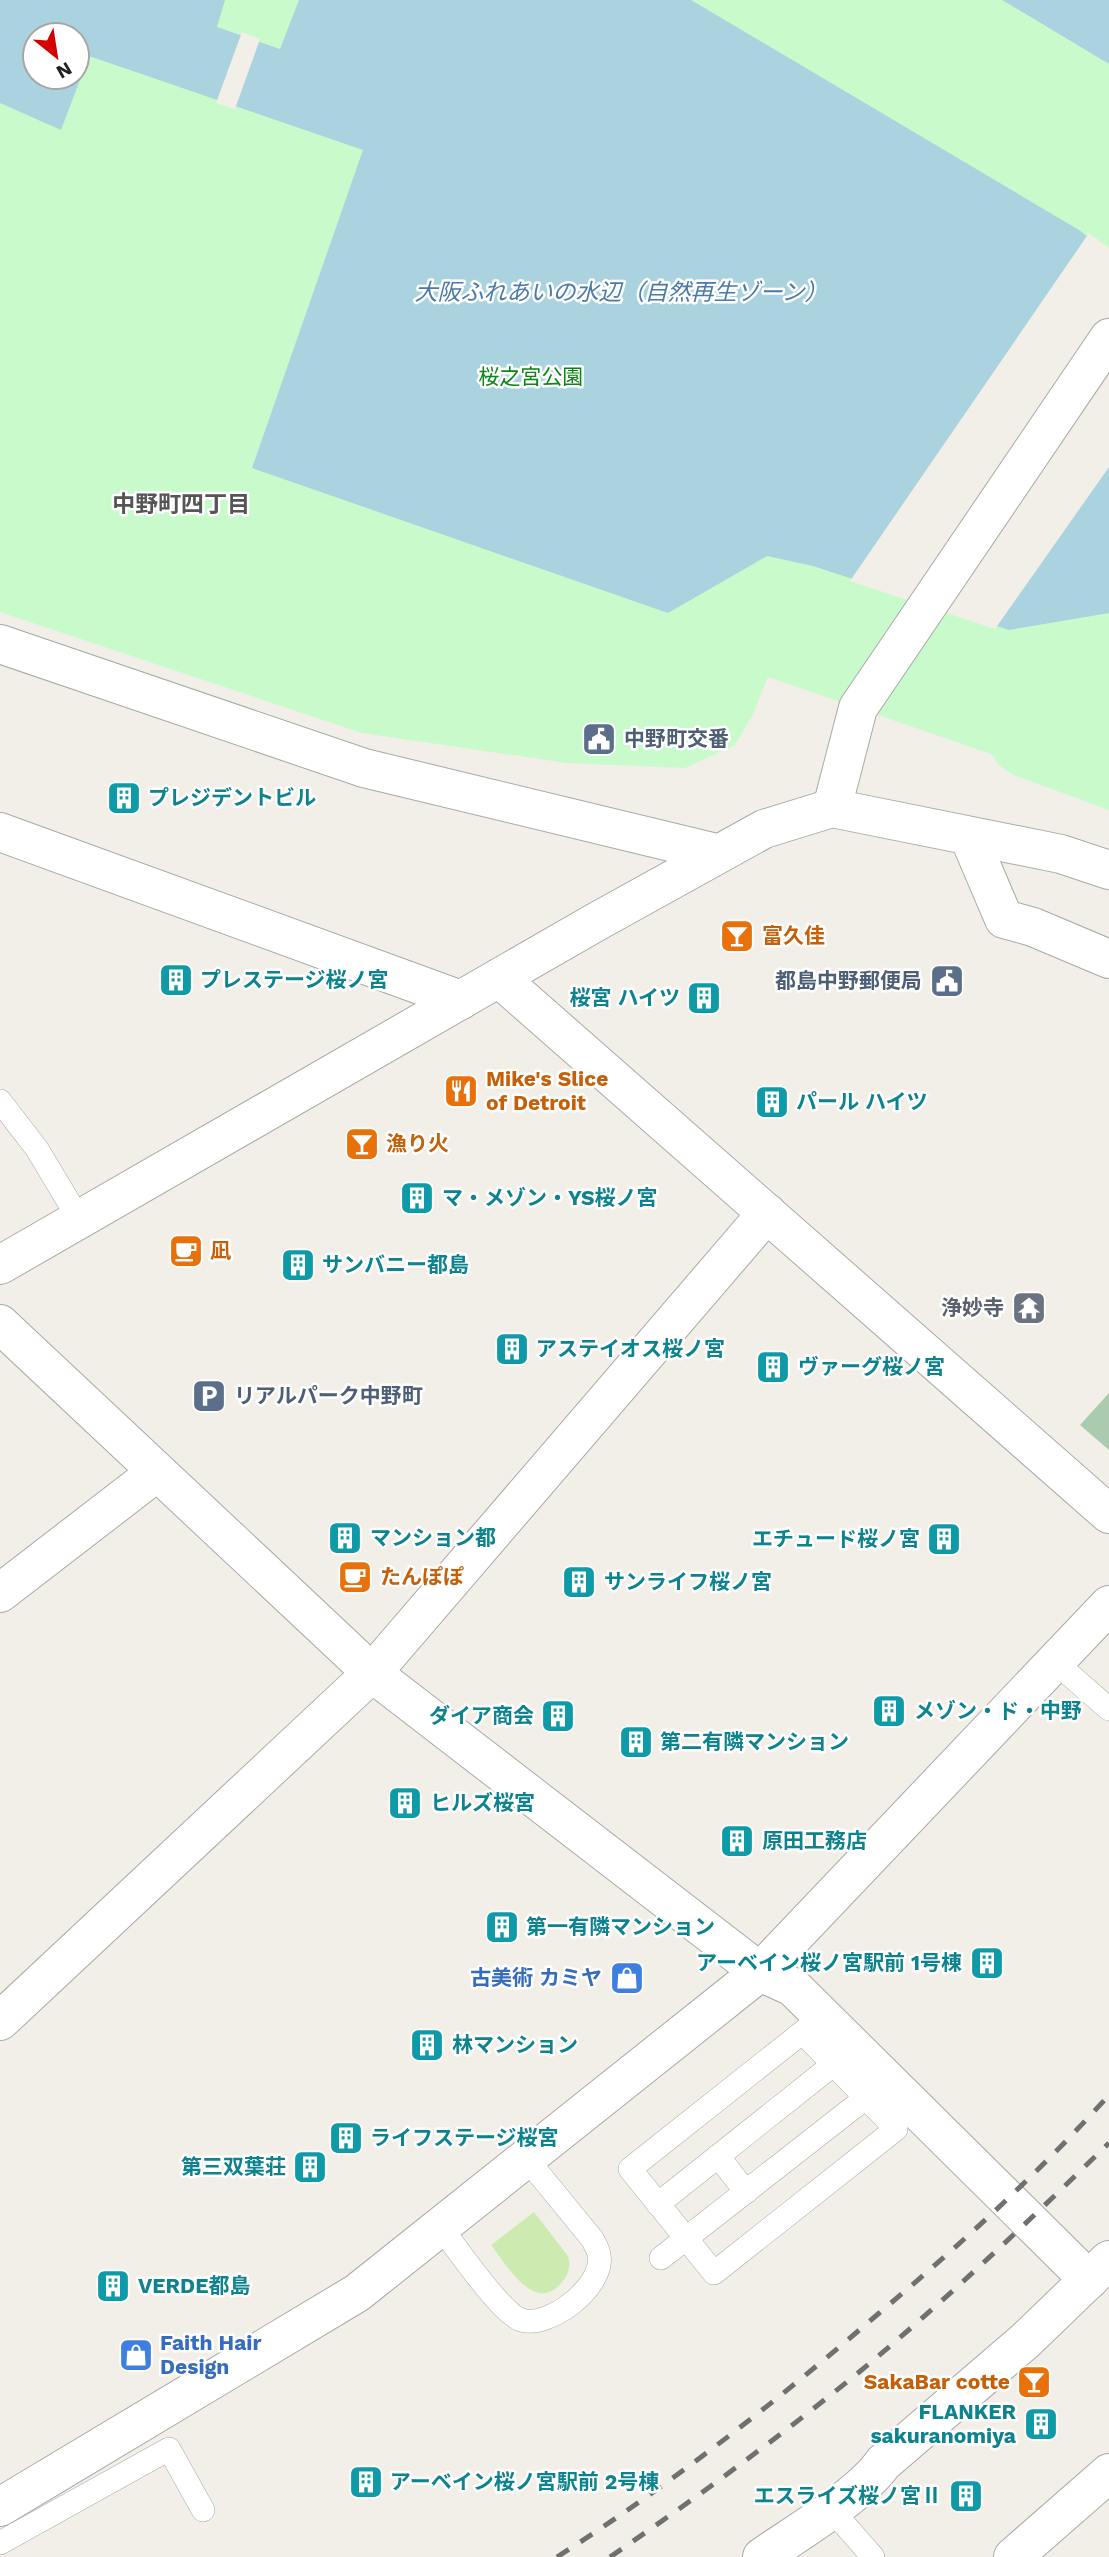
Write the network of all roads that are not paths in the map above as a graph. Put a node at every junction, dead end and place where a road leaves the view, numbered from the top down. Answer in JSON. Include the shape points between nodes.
{"nodes":[{"id":1,"x":1109,"y":338,"type":"edge"},
{"id":2,"x":0,"y":644,"type":"edge"},
{"id":3,"x":832,"y":808,"type":"junction"},
{"id":4,"x":0,"y":832,"type":"edge"},
{"id":5,"x":969,"y":837,"type":"junction"},
{"id":6,"x":716,"y":853,"type":"junction"},
{"id":7,"x":1109,"y":870,"type":"edge"},
{"id":8,"x":1109,"y":959,"type":"edge"},
{"id":9,"x":499,"y":978,"type":"junction"},
{"id":10,"x":461,"y":1000,"type":"junction"},
{"id":11,"x":0,"y":1101,"type":"edge"},
{"id":12,"x":767,"y":1213,"type":"junction"},
{"id":13,"x":79,"y":1220,"type":"junction"},
{"id":14,"x":0,"y":1265,"type":"edge"},
{"id":15,"x":0,"y":1324,"type":"edge"},
{"id":16,"x":157,"y":1472,"type":"junction"},
{"id":17,"x":1109,"y":1514,"type":"edge"},
{"id":18,"x":0,"y":1593,"type":"edge"},
{"id":19,"x":1109,"y":1605,"type":"edge"},
{"id":20,"x":1055,"y":1662,"type":"junction"},
{"id":21,"x":372,"y":1674,"type":"junction"},
{"id":22,"x":1109,"y":1709,"type":"edge"},
{"id":23,"x":760,"y":1972,"type":"junction"},
{"id":24,"x":0,"y":2021,"type":"edge"},
{"id":25,"x":813,"y":2024,"type":"junction"},
{"id":26,"x":834,"y":2064,"type":"junction"},
{"id":27,"x":877,"y":2089,"type":"junction"},
{"id":28,"x":718,"y":2156,"type":"junction"},
{"id":29,"x":526,"y":2158,"type":"junction"},
{"id":30,"x":746,"y":2192,"type":"junction"},
{"id":31,"x":658,"y":2204,"type":"junction"},
{"id":32,"x":440,"y":2227,"type":"junction"},
{"id":33,"x":686,"y":2238,"type":"junction"},
{"id":34,"x":661,"y":2258,"type":"dead end"},
{"id":35,"x":1099,"y":2270,"type":"edge"},
{"id":36,"x":1109,"y":2473,"type":"edge"},
{"id":37,"x":0,"y":2507,"type":"edge"},
{"id":38,"x":831,"y":2509,"type":"junction"},
{"id":39,"x":203,"y":2510,"type":"dead end"},
{"id":40,"x":0,"y":2543,"type":"edge"},
{"id":41,"x":762,"y":2557,"type":"edge"},
{"id":42,"x":873,"y":2557,"type":"edge"},
{"id":43,"x":1013,"y":2557,"type":"edge"}],
"edges":[{"from":1,"to":3,"type":"street","via":[[858,708]]},
{"from":2,"to":6,"type":"street","via":[[364,768]]},
{"from":3,"to":5,"type":"street"},
{"from":3,"to":6,"type":"street","via":[[764,829]]},
{"from":4,"to":10,"type":"street"},
{"from":5,"to":7,"type":"street","via":[[1061,854]]},
{"from":5,"to":8,"type":"street","via":[[1004,919]]},
{"from":6,"to":9,"type":"street"},
{"from":9,"to":10,"type":"street"},
{"from":9,"to":12,"type":"street"},
{"from":10,"to":13,"type":"street"},
{"from":11,"to":13,"type":"lane","via":[[37,1149]]},
{"from":12,"to":17,"type":"street"},
{"from":12,"to":21,"type":"street"},
{"from":13,"to":14,"type":"street"},
{"from":15,"to":16,"type":"street"},
{"from":16,"to":18,"type":"street"},
{"from":16,"to":21,"type":"street"},
{"from":19,"to":20,"type":"street"},
{"from":20,"to":22,"type":"lane"},
{"from":20,"to":23,"type":"street"},
{"from":21,"to":23,"type":"street"},
{"from":21,"to":24,"type":"street"},
{"from":23,"to":25,"type":"street","via":[[793,1987]]},
{"from":23,"to":29,"type":"street"},
{"from":25,"to":26,"type":"lane"},
{"from":25,"to":27,"type":"street"},
{"from":25,"to":31,"type":"lane","via":[[630,2169]]},
{"from":26,"to":27,"type":"lane"},
{"from":26,"to":28,"type":"lane"},
{"from":27,"to":30,"type":"lane"},
{"from":27,"to":33,"type":"lane","via":[[896,2129],[714,2273]]},
{"from":27,"to":35,"type":"street"},
{"from":28,"to":30,"type":"lane"},
{"from":28,"to":31,"type":"lane"},
{"from":29,"to":32,"type":"street"},
{"from":29,"to":32,"type":"lane","via":[[600,2256],[592,2285],[552,2318],[519,2319],[502,2305]]},
{"from":30,"to":33,"type":"lane"},
{"from":31,"to":33,"type":"lane"},
{"from":32,"to":37,"type":"street","via":[[357,2292]]},
{"from":33,"to":34,"type":"lane"},
{"from":35,"to":38,"type":"street"},
{"from":36,"to":43,"type":"street"},
{"from":38,"to":41,"type":"street"},
{"from":38,"to":42,"type":"lane"},
{"from":39,"to":40,"type":"lane","via":[[169,2449]]}]}
